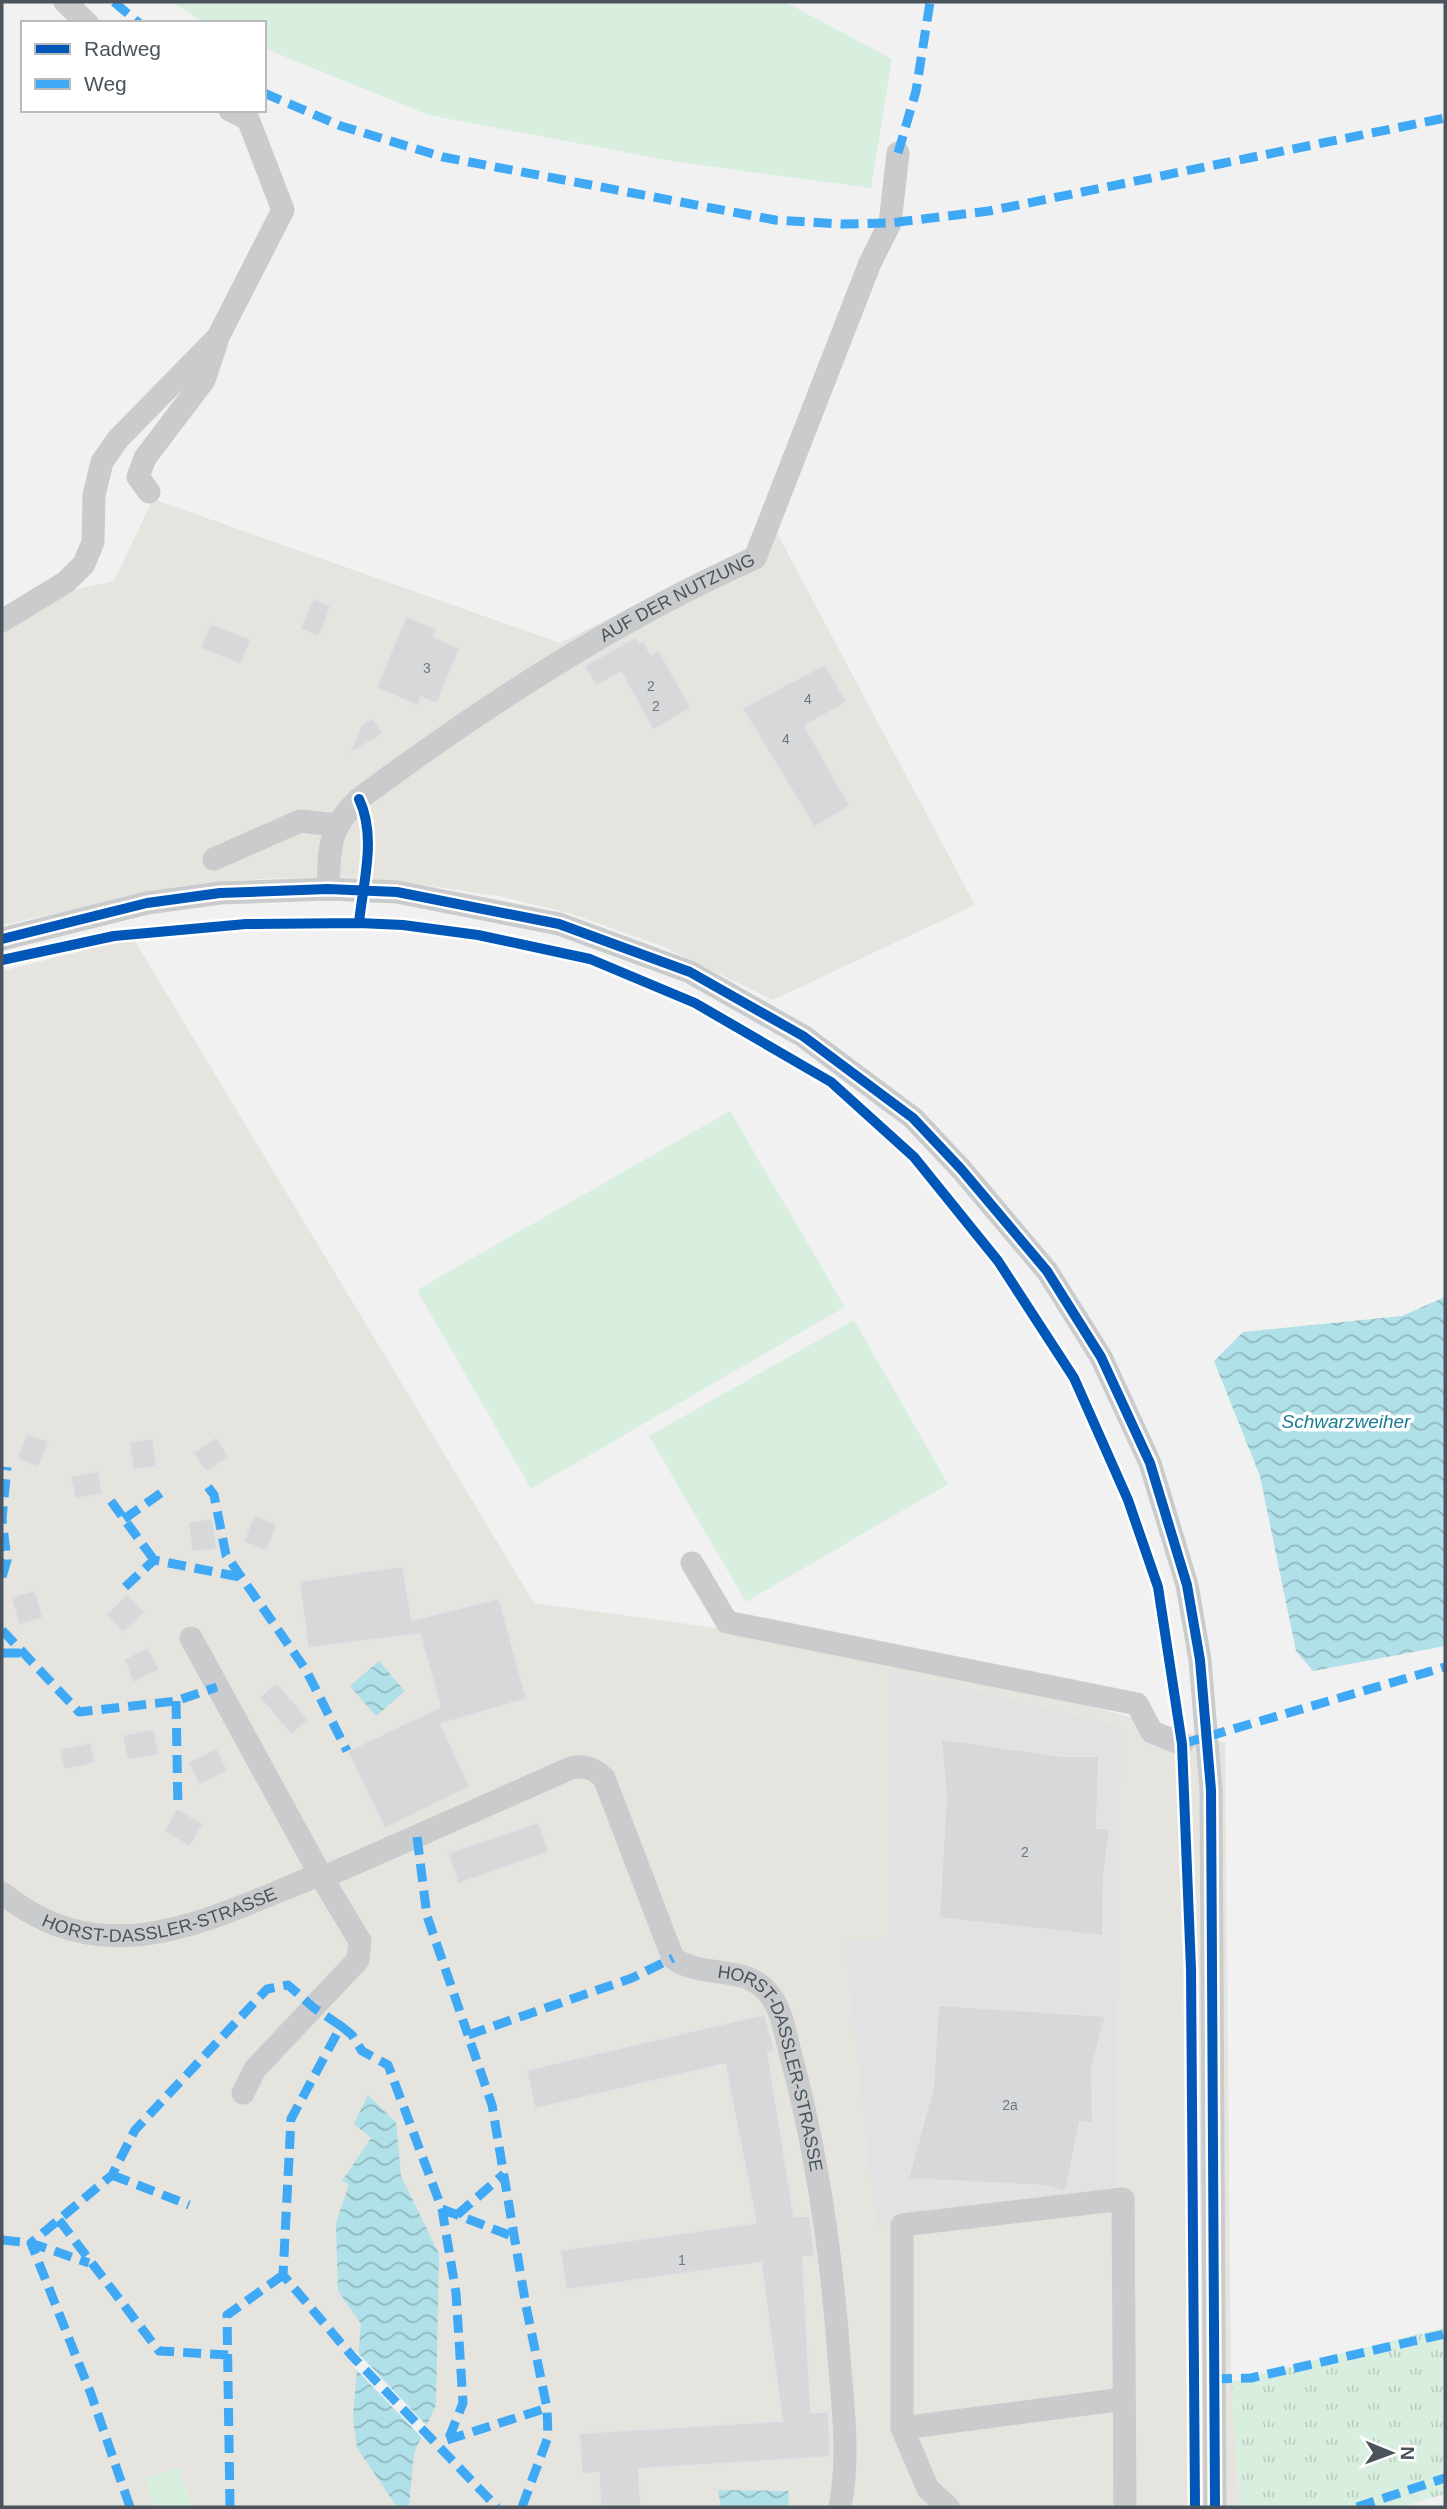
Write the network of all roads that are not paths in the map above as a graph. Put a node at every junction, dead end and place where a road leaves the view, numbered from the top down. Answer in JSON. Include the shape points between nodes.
{"nodes":[{"id":1,"x":65,"y":2,"type":"edge"},
{"id":2,"x":85,"y":21,"type":"edge"},
{"id":3,"x":234,"y":112,"type":"edge"},
{"id":4,"x":898,"y":153,"type":"dead end"},
{"id":5,"x":218,"y":337,"type":"junction"},
{"id":6,"x":149,"y":492,"type":"dead end"},
{"id":7,"x":2,"y":621,"type":"edge"},
{"id":8,"x":336,"y":825,"type":"junction"},
{"id":9,"x":214,"y":859,"type":"dead end"},
{"id":10,"x":328,"y":889,"type":"junction"},
{"id":11,"x":2,"y":939,"type":"edge"},
{"id":12,"x":692,"y":1563,"type":"dead end"},
{"id":13,"x":191,"y":1638,"type":"dead end"},
{"id":14,"x":1182,"y":1744,"type":"dead end"},
{"id":15,"x":322,"y":1876,"type":"junction"},
{"id":16,"x":2,"y":1893,"type":"edge"},
{"id":17,"x":243,"y":2093,"type":"dead end"},
{"id":18,"x":1124,"y":2399,"type":"junction"},
{"id":19,"x":902,"y":2428,"type":"junction"},
{"id":20,"x":840,"y":2507,"type":"edge"},
{"id":21,"x":948,"y":2507,"type":"edge"},
{"id":22,"x":1125,"y":2507,"type":"edge"},
{"id":23,"x":1214,"y":2507,"type":"edge"}],
"edges":[{"from":1,"to":2,"type":"street"},
{"from":3,"to":5,"type":"street","via":[[248,119],[283,211]]},
{"from":4,"to":8,"type":"street","name":"AUF DER NUTZUNG","via":[[890,223],[870,263],[755,558],[694,585],[565,657],[379,784]]},
{"from":5,"to":6,"type":"street","via":[[204,380],[145,458],[138,477]]},
{"from":5,"to":7,"type":"street","via":[[118,439],[102,462],[94,495],[93,542],[84,564],[65,582]]},
{"from":8,"to":9,"type":"street","via":[[300,821]]},
{"from":8,"to":10,"type":"street"},
{"from":10,"to":11,"type":"street","via":[[220,893],[147,903]]},
{"from":10,"to":23,"type":"street","via":[[397,892],[559,924],[690,972],[803,1036],[913,1118],[961,1169],[1047,1272],[1101,1357],[1150,1464],[1187,1585],[1208,1735]]},
{"from":12,"to":14,"type":"street","via":[[727,1622],[1137,1704],[1152,1732]]},
{"from":13,"to":15,"type":"street"},
{"from":15,"to":16,"type":"street","name":"HORST-DASSLER-STRASSE","via":[[200,1924],[138,1936],[74,1930],[35,1915]]},
{"from":15,"to":17,"type":"street","via":[[360,1941],[358,1960],[256,2069]]},
{"from":15,"to":20,"type":"street","name":"HORST-DASSLER-STRASSE","via":[[570,1768],[595,1769],[604,1777],[673,1958],[744,1976],[768,1993],[782,2020],[827,2235],[845,2432]]},
{"from":18,"to":19,"type":"street"},
{"from":18,"to":19,"type":"street","via":[[1122,2199],[954,2218],[902,2225]]},
{"from":18,"to":22,"type":"street"},
{"from":19,"to":21,"type":"street","via":[[928,2490]]}]}
